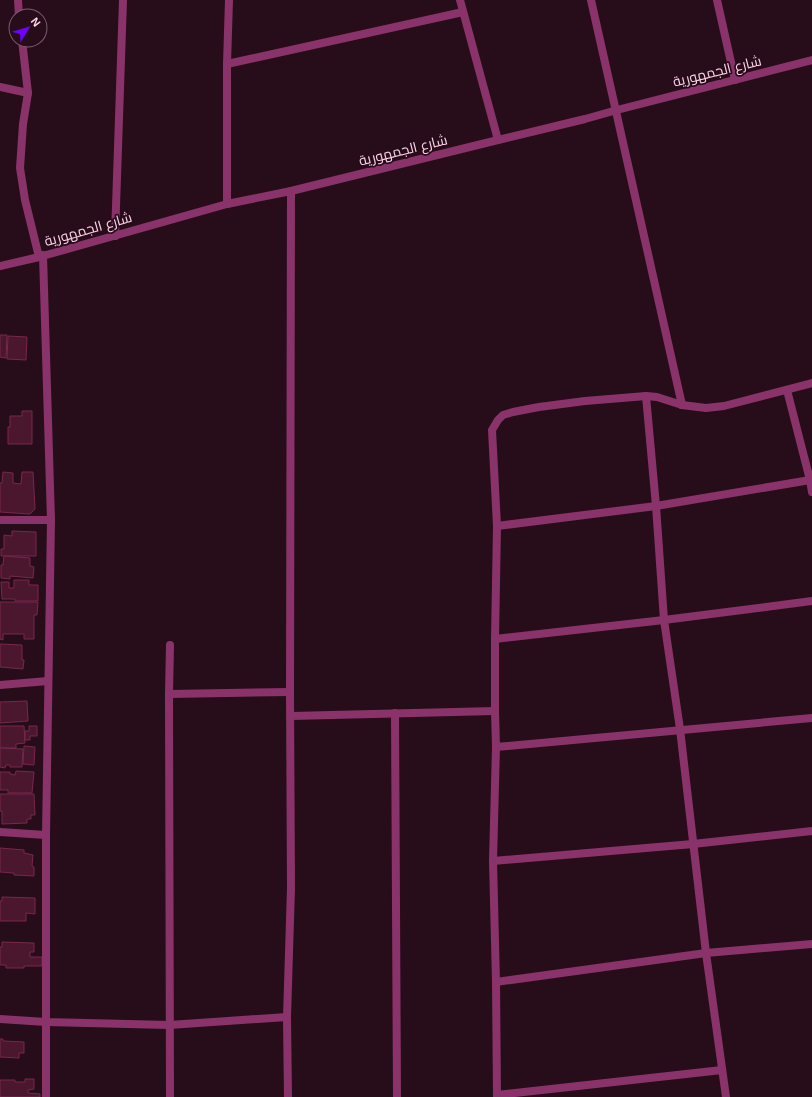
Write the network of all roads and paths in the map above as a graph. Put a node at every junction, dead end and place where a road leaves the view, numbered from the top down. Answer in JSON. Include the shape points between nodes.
{"nodes":[{"id":1,"x":124,"y":0,"type":"edge"},
{"id":2,"x":229,"y":0,"type":"edge"},
{"id":3,"x":460,"y":0,"type":"edge"},
{"id":4,"x":591,"y":0,"type":"edge"},
{"id":5,"x":717,"y":0,"type":"edge"},
{"id":6,"x":463,"y":12,"type":"junction"},
{"id":7,"x":23,"y":48,"type":"edge"},
{"id":8,"x":812,"y":60,"type":"edge"},
{"id":9,"x":228,"y":64,"type":"junction"},
{"id":10,"x":735,"y":80,"type":"junction"},
{"id":11,"x":0,"y":87,"type":"edge"},
{"id":12,"x":28,"y":93,"type":"junction"},
{"id":13,"x":616,"y":110,"type":"junction"},
{"id":14,"x":498,"y":140,"type":"junction"},
{"id":15,"x":291,"y":191,"type":"junction"},
{"id":16,"x":227,"y":204,"type":"junction"},
{"id":17,"x":115,"y":236,"type":"junction"},
{"id":18,"x":41,"y":256,"type":"junction"},
{"id":19,"x":0,"y":266,"type":"edge"},
{"id":20,"x":812,"y":383,"type":"edge"},
{"id":21,"x":787,"y":390,"type":"junction"},
{"id":22,"x":646,"y":396,"type":"junction"},
{"id":23,"x":682,"y":405,"type":"junction"},
{"id":24,"x":810,"y":480,"type":"junction"},
{"id":25,"x":812,"y":492,"type":"edge"},
{"id":26,"x":656,"y":506,"type":"junction"},
{"id":27,"x":0,"y":520,"type":"edge"},
{"id":28,"x":51,"y":520,"type":"junction"},
{"id":29,"x":496,"y":526,"type":"junction"},
{"id":30,"x":812,"y":601,"type":"edge"},
{"id":31,"x":664,"y":620,"type":"junction"},
{"id":32,"x":495,"y":639,"type":"junction"},
{"id":33,"x":170,"y":645,"type":"dead end"},
{"id":34,"x":48,"y":681,"type":"junction"},
{"id":35,"x":0,"y":685,"type":"edge"},
{"id":36,"x":290,"y":692,"type":"junction"},
{"id":37,"x":169,"y":694,"type":"junction"},
{"id":38,"x":495,"y":711,"type":"junction"},
{"id":39,"x":395,"y":713,"type":"junction"},
{"id":40,"x":291,"y":716,"type":"junction"},
{"id":41,"x":812,"y":718,"type":"edge"},
{"id":42,"x":680,"y":729,"type":"junction"},
{"id":43,"x":496,"y":746,"type":"junction"},
{"id":44,"x":812,"y":831,"type":"edge"},
{"id":45,"x":0,"y":832,"type":"edge"},
{"id":46,"x":46,"y":835,"type":"junction"},
{"id":47,"x":693,"y":844,"type":"junction"},
{"id":48,"x":493,"y":861,"type":"junction"},
{"id":49,"x":812,"y":944,"type":"edge"},
{"id":50,"x":706,"y":953,"type":"junction"},
{"id":51,"x":496,"y":982,"type":"junction"},
{"id":52,"x":287,"y":1017,"type":"junction"},
{"id":53,"x":0,"y":1019,"type":"edge"},
{"id":54,"x":46,"y":1022,"type":"junction"},
{"id":55,"x":169,"y":1025,"type":"junction"},
{"id":56,"x":722,"y":1070,"type":"junction"},
{"id":57,"x":497,"y":1096,"type":"edge"},
{"id":58,"x":46,"y":1097,"type":"edge"},
{"id":59,"x":170,"y":1097,"type":"edge"},
{"id":60,"x":288,"y":1097,"type":"edge"},
{"id":61,"x":397,"y":1097,"type":"edge"},
{"id":62,"x":726,"y":1097,"type":"edge"}],
"edges":[{"from":1,"to":17,"type":"street"},
{"from":2,"to":9,"type":"street"},
{"from":3,"to":6,"type":"street"},
{"from":4,"to":13,"type":"street"},
{"from":5,"to":10,"type":"street"},
{"from":6,"to":9,"type":"street"},
{"from":6,"to":14,"type":"street"},
{"from":7,"to":12,"type":"street"},
{"from":8,"to":10,"type":"street","name":"شارع الجمهورية"},
{"from":9,"to":16,"type":"street"},
{"from":10,"to":13,"type":"street","name":"شارع الجمهورية"},
{"from":11,"to":12,"type":"street"},
{"from":12,"to":18,"type":"street","via":[[20,168],[24,200]]},
{"from":13,"to":14,"type":"street","name":"شارع الجمهورية"},
{"from":13,"to":23,"type":"street"},
{"from":14,"to":15,"type":"street","name":"شارع الجمهورية"},
{"from":15,"to":16,"type":"street","name":"شارع الجمهورية"},
{"from":15,"to":36,"type":"street"},
{"from":16,"to":17,"type":"street","name":"شارع الجمهورية"},
{"from":17,"to":18,"type":"street","name":"شارع الجمهورية"},
{"from":18,"to":19,"type":"street","name":"شارع الجمهورية"},
{"from":18,"to":28,"type":"street"},
{"from":20,"to":21,"type":"street"},
{"from":21,"to":23,"type":"street","via":[[724,406],[706,408]]},
{"from":21,"to":24,"type":"street"},
{"from":22,"to":23,"type":"street"},
{"from":22,"to":26,"type":"street"},
{"from":22,"to":29,"type":"street","via":[[585,401],[503,415],[492,430]]},
{"from":24,"to":25,"type":"street"},
{"from":24,"to":26,"type":"street"},
{"from":26,"to":29,"type":"street"},
{"from":26,"to":31,"type":"street"},
{"from":27,"to":28,"type":"street"},
{"from":28,"to":34,"type":"street"},
{"from":29,"to":32,"type":"street"},
{"from":30,"to":31,"type":"street"},
{"from":31,"to":32,"type":"street"},
{"from":31,"to":42,"type":"street"},
{"from":32,"to":38,"type":"street"},
{"from":33,"to":37,"type":"street"},
{"from":34,"to":35,"type":"street"},
{"from":34,"to":46,"type":"street"},
{"from":36,"to":37,"type":"street"},
{"from":36,"to":40,"type":"street"},
{"from":37,"to":55,"type":"street"},
{"from":38,"to":39,"type":"street"},
{"from":38,"to":43,"type":"street"},
{"from":39,"to":40,"type":"street"},
{"from":39,"to":61,"type":"street"},
{"from":40,"to":52,"type":"street","via":[[291,888]]},
{"from":41,"to":42,"type":"street"},
{"from":42,"to":43,"type":"street"},
{"from":42,"to":47,"type":"street"},
{"from":43,"to":48,"type":"street"},
{"from":44,"to":47,"type":"street"},
{"from":45,"to":46,"type":"street"},
{"from":46,"to":54,"type":"street"},
{"from":47,"to":48,"type":"street"},
{"from":47,"to":50,"type":"street"},
{"from":48,"to":51,"type":"street"},
{"from":49,"to":50,"type":"street"},
{"from":50,"to":51,"type":"street"},
{"from":50,"to":56,"type":"street"},
{"from":51,"to":57,"type":"street"},
{"from":52,"to":55,"type":"street"},
{"from":52,"to":60,"type":"street"},
{"from":53,"to":54,"type":"street"},
{"from":54,"to":55,"type":"street"},
{"from":54,"to":58,"type":"street"},
{"from":55,"to":59,"type":"street"},
{"from":56,"to":57,"type":"street"},
{"from":56,"to":62,"type":"street"}]}
